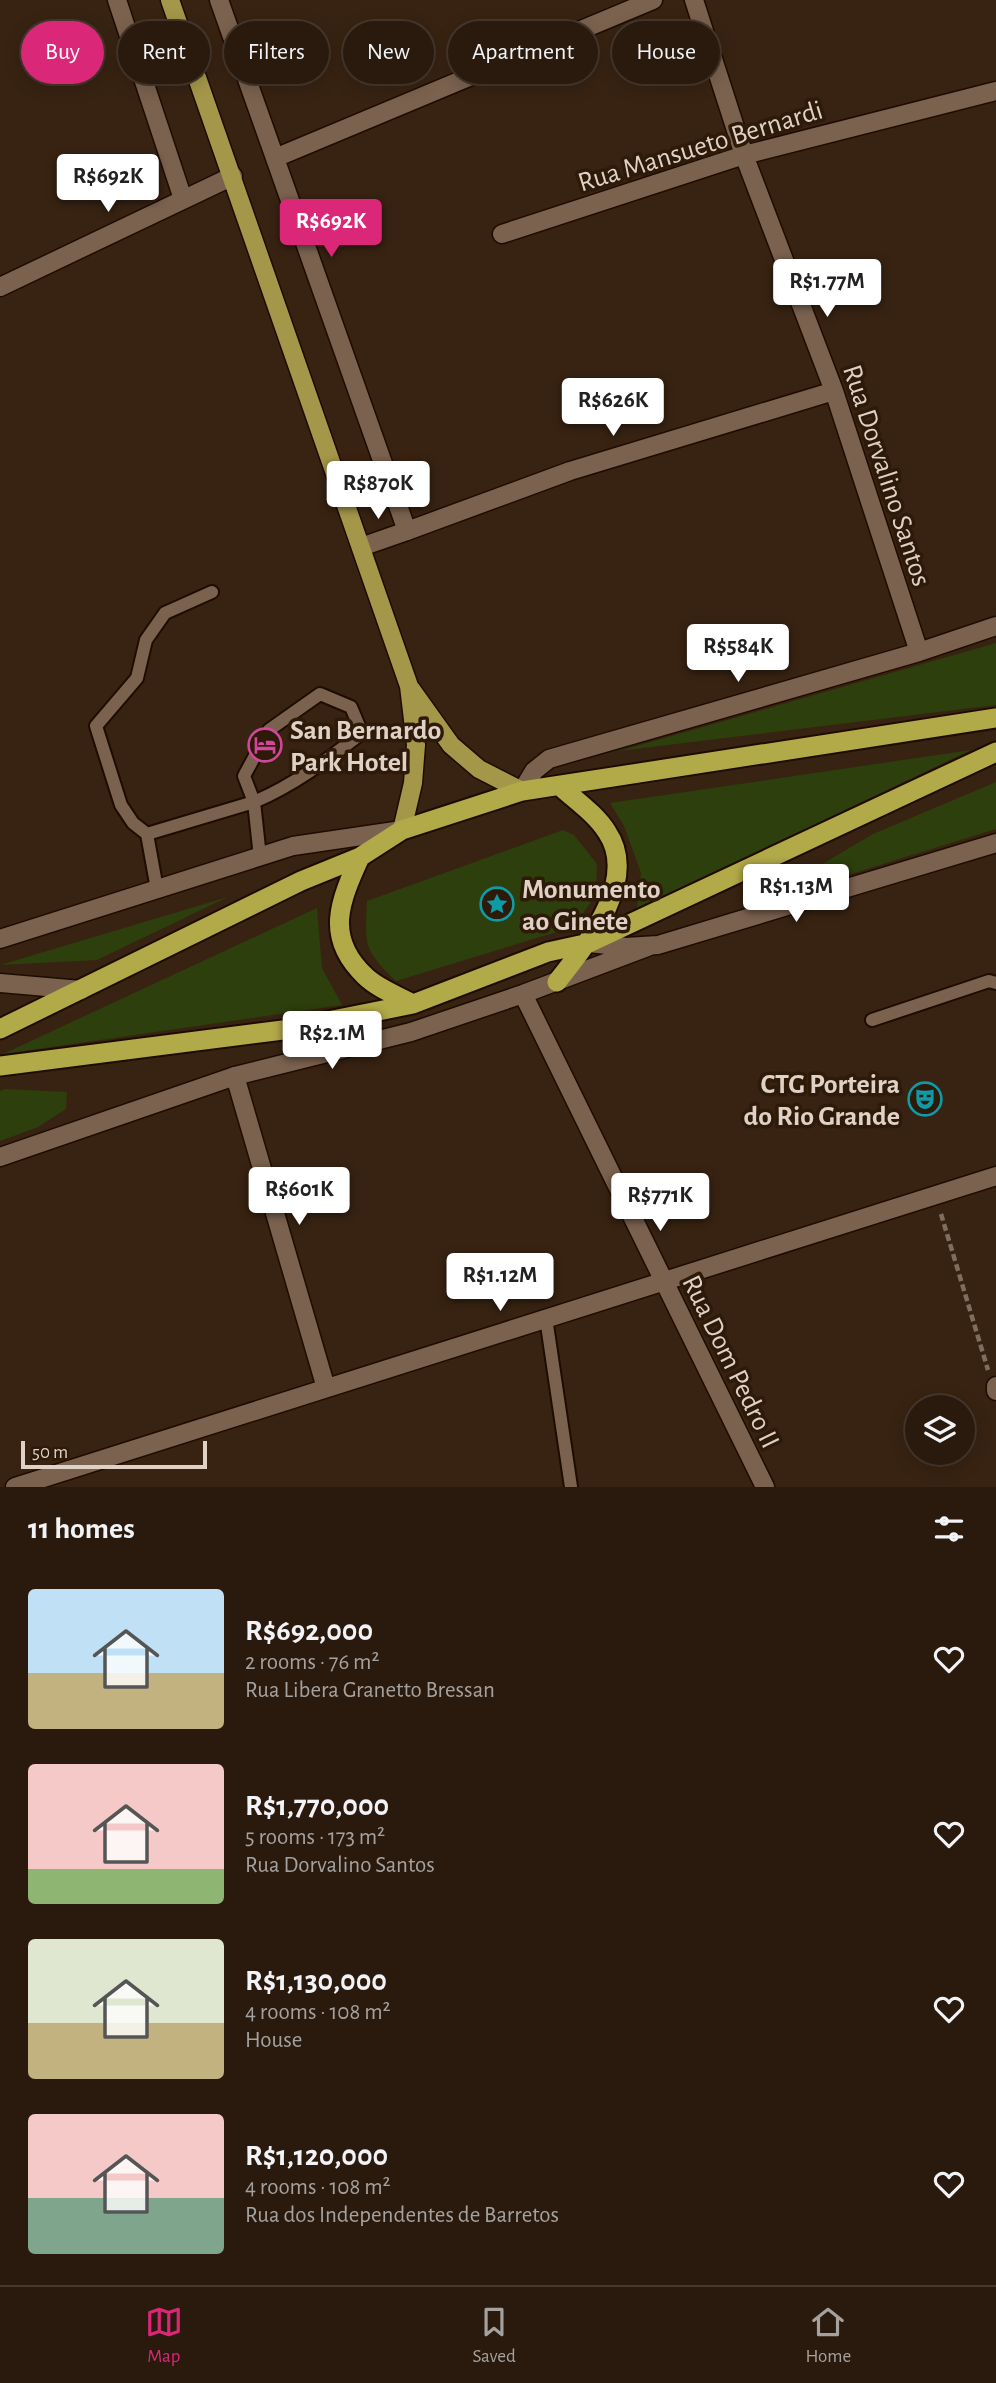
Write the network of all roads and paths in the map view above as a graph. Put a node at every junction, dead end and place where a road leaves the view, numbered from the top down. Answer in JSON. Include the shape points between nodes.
{"nodes":[{"id":1,"x":117,"y":0,"type":"edge"},
{"id":2,"x":170,"y":0,"type":"edge"},
{"id":3,"x":219,"y":0,"type":"edge"},
{"id":4,"x":653,"y":0,"type":"edge"},
{"id":5,"x":694,"y":0,"type":"edge"},
{"id":6,"x":996,"y":91,"type":"edge"},
{"id":7,"x":744,"y":155,"type":"junction"},
{"id":8,"x":275,"y":158,"type":"junction"},
{"id":9,"x":233,"y":176,"type":"junction"},
{"id":10,"x":183,"y":199,"type":"junction"},
{"id":11,"x":502,"y":234,"type":"dead end"},
{"id":12,"x":0,"y":287,"type":"edge"},
{"id":13,"x":834,"y":391,"type":"junction"},
{"id":14,"x":407,"y":531,"type":"junction"},
{"id":15,"x":361,"y":547,"type":"junction"},
{"id":16,"x":212,"y":592,"type":"dead end"},
{"id":17,"x":996,"y":626,"type":"edge"},
{"id":18,"x":919,"y":652,"type":"junction"},
{"id":19,"x":409,"y":686,"type":"junction"},
{"id":20,"x":996,"y":718,"type":"edge"},
{"id":21,"x":996,"y":752,"type":"edge"},
{"id":22,"x":560,"y":786,"type":"junction"},
{"id":23,"x":522,"y":791,"type":"junction"},
{"id":24,"x":254,"y":802,"type":"junction"},
{"id":25,"x":401,"y":831,"type":"junction"},
{"id":26,"x":147,"y":834,"type":"junction"},
{"id":27,"x":996,"y":843,"type":"edge"},
{"id":28,"x":260,"y":857,"type":"junction"},
{"id":29,"x":360,"y":857,"type":"junction"},
{"id":30,"x":157,"y":889,"type":"junction"},
{"id":31,"x":0,"y":939,"type":"edge"},
{"id":32,"x":589,"y":943,"type":"junction"},
{"id":33,"x":650,"y":946,"type":"junction"},
{"id":34,"x":556,"y":982,"type":"junction"},
{"id":35,"x":0,"y":983,"type":"edge"},
{"id":36,"x":996,"y":983,"type":"edge"},
{"id":37,"x":82,"y":990,"type":"junction"},
{"id":38,"x":523,"y":995,"type":"junction"},
{"id":39,"x":413,"y":1004,"type":"junction"},
{"id":40,"x":872,"y":1020,"type":"dead end"},
{"id":41,"x":0,"y":1029,"type":"edge"},
{"id":42,"x":0,"y":1066,"type":"edge"},
{"id":43,"x":235,"y":1076,"type":"junction"},
{"id":44,"x":0,"y":1157,"type":"edge"},
{"id":45,"x":996,"y":1176,"type":"edge"},
{"id":46,"x":935,"y":1195,"type":"junction"},
{"id":47,"x":663,"y":1282,"type":"junction"},
{"id":48,"x":546,"y":1318,"type":"junction"},
{"id":49,"x":326,"y":1388,"type":"junction"},
{"id":50,"x":995,"y":1388,"type":"edge"},
{"id":51,"x":45,"y":1482,"type":"edge"},
{"id":52,"x":15,"y":1487,"type":"edge"},
{"id":53,"x":571,"y":1487,"type":"edge"},
{"id":54,"x":765,"y":1487,"type":"edge"}],
"edges":[{"from":1,"to":10,"type":"street"},
{"from":2,"to":9,"type":"main road"},
{"from":3,"to":8,"type":"street"},
{"from":4,"to":8,"type":"street"},
{"from":5,"to":7,"type":"street","name":"Rua Dorvalino Santos"},
{"from":6,"to":7,"type":"street","name":"Rua Mansueto Bernardi"},
{"from":7,"to":11,"type":"street","name":"Rua Mansueto Bernardi"},
{"from":7,"to":13,"type":"street","name":"Rua Dorvalino Santos"},
{"from":8,"to":14,"type":"street"},
{"from":9,"to":10,"type":"street"},
{"from":9,"to":15,"type":"main road"},
{"from":10,"to":12,"type":"street"},
{"from":13,"to":14,"type":"street","via":[[570,471]]},
{"from":13,"to":18,"type":"street","name":"Rua Dorvalino Santos"},
{"from":14,"to":15,"type":"street"},
{"from":15,"to":19,"type":"main road"},
{"from":16,"to":26,"type":"lane","via":[[165,613],[146,640],[137,678],[96,726],[121,805]]},
{"from":17,"to":18,"type":"street"},
{"from":18,"to":23,"type":"street","via":[[549,759],[534,771]]},
{"from":19,"to":23,"type":"main road","via":[[451,746],[479,769]]},
{"from":19,"to":25,"type":"main road","via":[[416,746]]},
{"from":20,"to":22,"type":"highway"},
{"from":21,"to":32,"type":"highway"},
{"from":22,"to":23,"type":"highway"},
{"from":22,"to":32,"type":"highway","via":[[608,832],[616,854],[610,902]]},
{"from":23,"to":25,"type":"highway"},
{"from":24,"to":24,"type":"lane","via":[[244,776],[269,730],[320,694],[351,707],[362,733],[318,768]]},
{"from":24,"to":26,"type":"lane"},
{"from":24,"to":28,"type":"lane"},
{"from":25,"to":28,"type":"street","via":[[293,846]]},
{"from":25,"to":29,"type":"highway"},
{"from":26,"to":30,"type":"lane"},
{"from":27,"to":33,"type":"street"},
{"from":28,"to":30,"type":"street"},
{"from":29,"to":37,"type":"highway","via":[[301,881]]},
{"from":29,"to":39,"type":"highway","via":[[339,911],[339,933],[366,978]]},
{"from":30,"to":31,"type":"street"},
{"from":32,"to":33,"type":"street"},
{"from":32,"to":34,"type":"highway"},
{"from":32,"to":39,"type":"highway","via":[[548,952]]},
{"from":33,"to":34,"type":"street"},
{"from":34,"to":38,"type":"street"},
{"from":35,"to":37,"type":"street"},
{"from":36,"to":40,"type":"lane","via":[[989,981]]},
{"from":37,"to":41,"type":"highway"},
{"from":38,"to":43,"type":"street","via":[[411,1032]]},
{"from":38,"to":47,"type":"street","name":"Rua Dom Pedro II"},
{"from":39,"to":42,"type":"highway","via":[[283,1030]]},
{"from":43,"to":44,"type":"street"},
{"from":43,"to":49,"type":"street"},
{"from":45,"to":46,"type":"street"},
{"from":46,"to":47,"type":"street"},
{"from":46,"to":50,"type":"path"},
{"from":47,"to":48,"type":"street"},
{"from":47,"to":54,"type":"street","name":"Rua Dom Pedro II"},
{"from":48,"to":49,"type":"street"},
{"from":48,"to":53,"type":"lane"},
{"from":49,"to":51,"type":"street"},
{"from":51,"to":52,"type":"street"}]}
